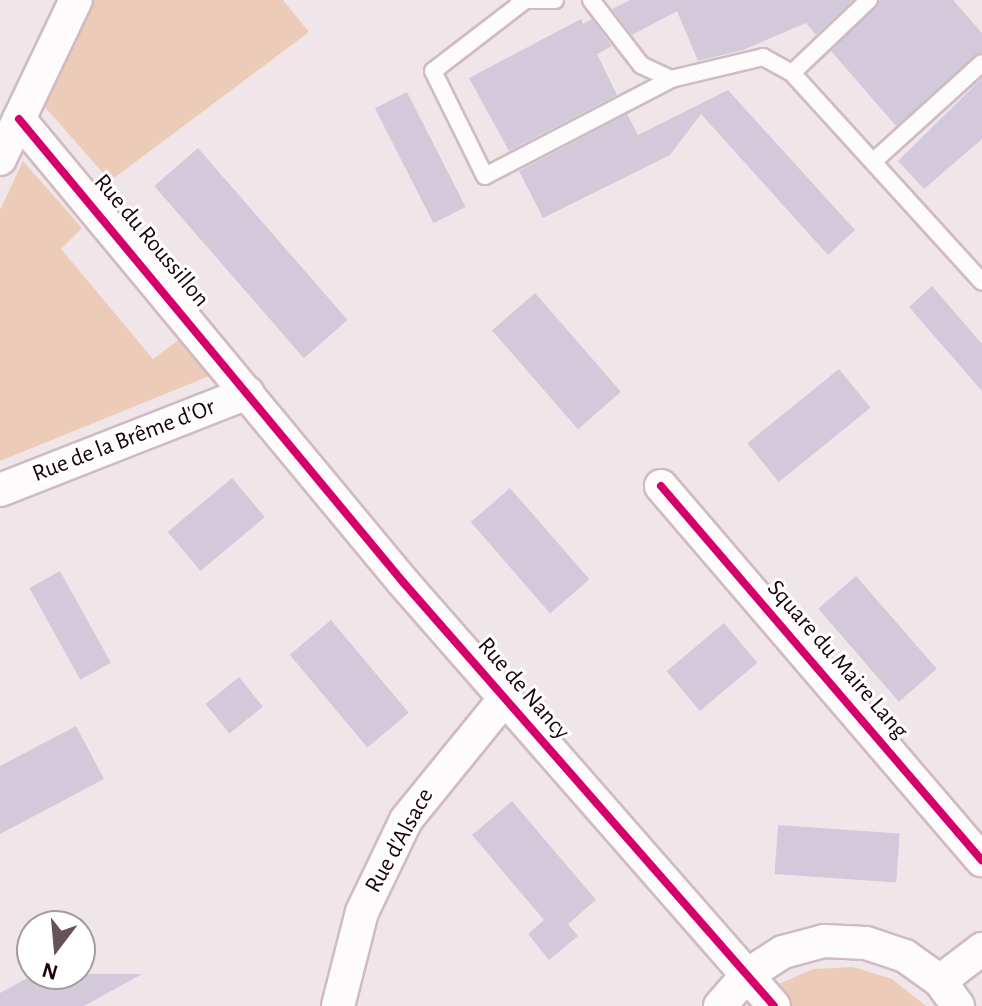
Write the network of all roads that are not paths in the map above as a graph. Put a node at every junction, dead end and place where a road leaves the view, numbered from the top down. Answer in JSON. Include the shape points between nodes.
{"nodes":[{"id":1,"x":76,"y":0,"type":"edge"},
{"id":2,"x":555,"y":0,"type":"edge"},
{"id":3,"x":591,"y":0,"type":"edge"},
{"id":4,"x":869,"y":0,"type":"edge"},
{"id":5,"x":521,"y":1,"type":"edge"},
{"id":6,"x":982,"y":63,"type":"edge"},
{"id":7,"x":792,"y":73,"type":"junction"},
{"id":8,"x":671,"y":79,"type":"junction"},
{"id":9,"x":19,"y":119,"type":"junction"},
{"id":10,"x":0,"y":159,"type":"edge"},
{"id":11,"x":875,"y":160,"type":"junction"},
{"id":12,"x":982,"y":282,"type":"edge"},
{"id":13,"x":248,"y":393,"type":"junction"},
{"id":14,"x":661,"y":486,"type":"dead end"},
{"id":15,"x":0,"y":490,"type":"edge"},
{"id":16,"x":505,"y":698,"type":"junction"},
{"id":17,"x":982,"y":860,"type":"edge"},
{"id":18,"x":982,"y":949,"type":"edge"},
{"id":19,"x":747,"y":975,"type":"junction"},
{"id":20,"x":949,"y":994,"type":"edge"},
{"id":21,"x":338,"y":1006,"type":"edge"},
{"id":22,"x":720,"y":1006,"type":"edge"},
{"id":23,"x":774,"y":1006,"type":"edge"}],
"edges":[{"from":1,"to":9,"type":"street"},
{"from":2,"to":5,"type":"lane"},
{"from":3,"to":8,"type":"lane","via":[[641,65]]},
{"from":4,"to":7,"type":"lane"},
{"from":5,"to":8,"type":"lane","via":[[433,71],[485,176]]},
{"from":6,"to":11,"type":"lane"},
{"from":7,"to":8,"type":"lane","via":[[763,57]]},
{"from":7,"to":11,"type":"lane"},
{"from":9,"to":10,"type":"street"},
{"from":9,"to":13,"type":"street","name":"Rue du Roussillon"},
{"from":11,"to":12,"type":"lane"},
{"from":13,"to":15,"type":"street","name":"Rue de la Brême d'Or"},
{"from":13,"to":16,"type":"street","name":"Rue de Nancy"},
{"from":14,"to":17,"type":"street","name":"Square du Maire Lang"},
{"from":16,"to":19,"type":"street","name":"Rue de Nancy"},
{"from":16,"to":21,"type":"street","name":"Rue d'Alsace","via":[[406,820],[362,912]]},
{"from":18,"to":20,"type":"street"},
{"from":19,"to":20,"type":"street","via":[[783,952],[824,941],[866,943],[892,952]]},
{"from":19,"to":22,"type":"street"},
{"from":19,"to":23,"type":"street","name":"Rue de Nancy"}]}
